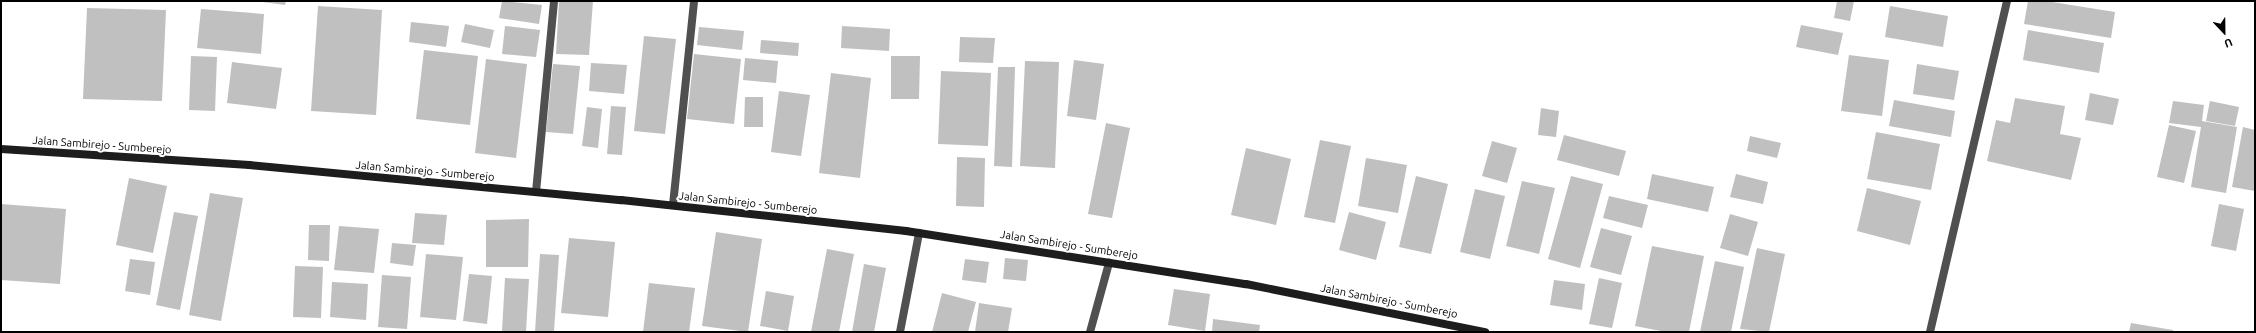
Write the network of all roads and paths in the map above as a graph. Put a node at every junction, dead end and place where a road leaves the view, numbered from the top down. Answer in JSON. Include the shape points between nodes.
{"nodes":[{"id":1,"x":554,"y":1,"type":"edge"},
{"id":2,"x":694,"y":1,"type":"edge"},
{"id":3,"x":2007,"y":1,"type":"edge"},
{"id":4,"x":1,"y":149,"type":"edge"},
{"id":5,"x":536,"y":192,"type":"junction"},
{"id":6,"x":674,"y":205,"type":"junction"},
{"id":7,"x":920,"y":233,"type":"junction"},
{"id":8,"x":1109,"y":263,"type":"junction"},
{"id":9,"x":900,"y":332,"type":"edge"},
{"id":10,"x":1090,"y":332,"type":"edge"},
{"id":11,"x":1485,"y":332,"type":"edge"},
{"id":12,"x":1930,"y":332,"type":"edge"}],
"edges":[{"from":1,"to":5,"type":"street"},
{"from":2,"to":6,"type":"street"},
{"from":3,"to":12,"type":"street"},
{"from":4,"to":5,"type":"main road","name":"Jalan Sambirejo - Sumberejo","via":[[249,166]]},
{"from":5,"to":6,"type":"main road","name":"Jalan Sambirejo - Sumberejo"},
{"from":6,"to":7,"type":"main road","name":"Jalan Sambirejo - Sumberejo"},
{"from":7,"to":8,"type":"main road","name":"Jalan Sambirejo - Sumberejo"},
{"from":7,"to":9,"type":"street"},
{"from":8,"to":10,"type":"street"},
{"from":8,"to":11,"type":"main road","name":"Jalan Sambirejo - Sumberejo","via":[[1246,284]]}]}
